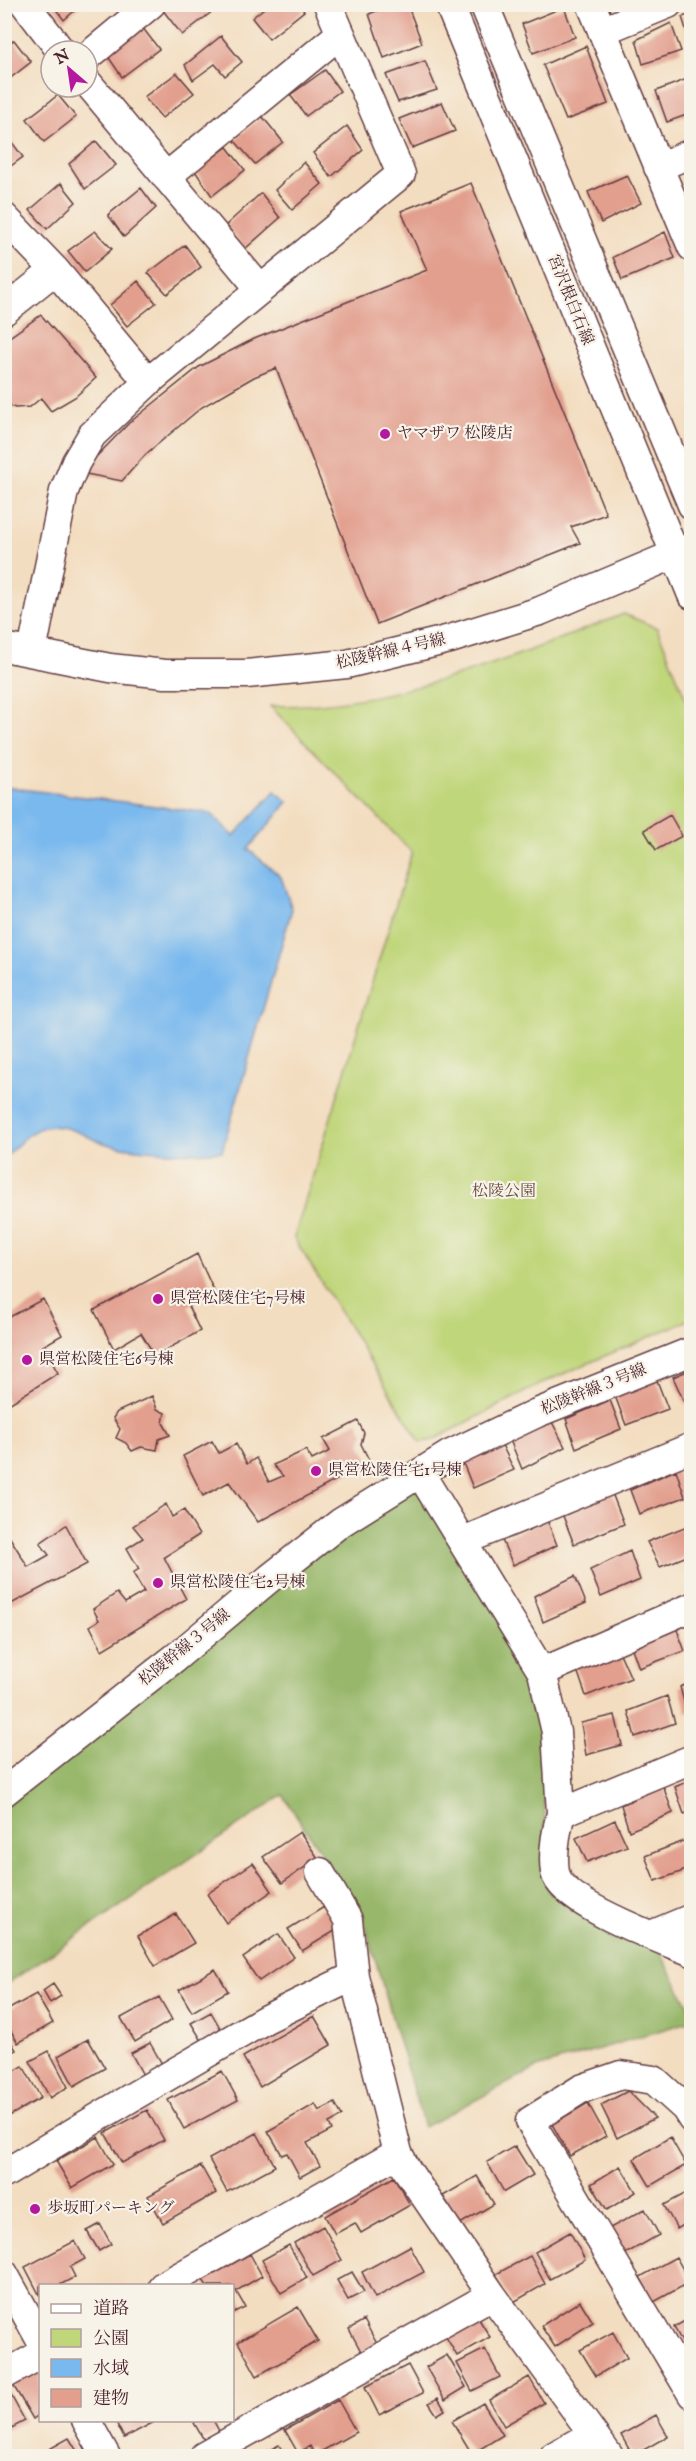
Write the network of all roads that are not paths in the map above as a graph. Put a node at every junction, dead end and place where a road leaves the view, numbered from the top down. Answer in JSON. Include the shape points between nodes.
{"nodes":[{"id":1,"x":24,"y":4,"type":"edge"},
{"id":2,"x":151,"y":4,"type":"edge"},
{"id":3,"x":328,"y":4,"type":"edge"},
{"id":4,"x":449,"y":4,"type":"edge"},
{"id":5,"x":484,"y":4,"type":"edge"},
{"id":6,"x":591,"y":4,"type":"edge"},
{"id":7,"x":668,"y":4,"type":"edge"},
{"id":8,"x":602,"y":31,"type":"junction"},
{"id":9,"x":340,"y":34,"type":"junction"},
{"id":10,"x":52,"y":39,"type":"edge"},
{"id":11,"x":99,"y":47,"type":"edge"},
{"id":12,"x":99,"y":96,"type":"edge"},
{"id":13,"x":692,"y":153,"type":"edge"},
{"id":14,"x":658,"y":167,"type":"junction"},
{"id":15,"x":166,"y":177,"type":"junction"},
{"id":16,"x":4,"y":217,"type":"edge"},
{"id":17,"x":692,"y":247,"type":"edge"},
{"id":18,"x":55,"y":270,"type":"junction"},
{"id":19,"x":260,"y":289,"type":"junction"},
{"id":20,"x":4,"y":311,"type":"edge"},
{"id":21,"x":148,"y":382,"type":"junction"},
{"id":22,"x":692,"y":505,"type":"edge"},
{"id":23,"x":683,"y":551,"type":"edge"},
{"id":24,"x":692,"y":595,"type":"edge"},
{"id":25,"x":4,"y":647,"type":"edge"},
{"id":26,"x":32,"y":652,"type":"junction"},
{"id":27,"x":692,"y":1351,"type":"edge"},
{"id":28,"x":692,"y":1447,"type":"edge"},
{"id":29,"x":420,"y":1473,"type":"junction"},
{"id":30,"x":463,"y":1541,"type":"junction"},
{"id":31,"x":692,"y":1607,"type":"edge"},
{"id":32,"x":542,"y":1672,"type":"junction"},
{"id":33,"x":692,"y":1759,"type":"edge"},
{"id":34,"x":4,"y":1792,"type":"edge"},
{"id":35,"x":561,"y":1813,"type":"junction"},
{"id":36,"x":320,"y":1872,"type":"dead end"},
{"id":37,"x":692,"y":1918,"type":"edge"},
{"id":38,"x":651,"y":1935,"type":"junction"},
{"id":39,"x":692,"y":1952,"type":"edge"},
{"id":40,"x":354,"y":1976,"type":"junction"},
{"id":41,"x":692,"y":2119,"type":"edge"},
{"id":42,"x":398,"y":2153,"type":"junction"},
{"id":43,"x":4,"y":2174,"type":"edge"},
{"id":44,"x":4,"y":2274,"type":"edge"},
{"id":45,"x":167,"y":2284,"type":"edge"},
{"id":46,"x":492,"y":2295,"type":"junction"},
{"id":47,"x":39,"y":2337,"type":"edge"},
{"id":48,"x":39,"y":2356,"type":"edge"},
{"id":49,"x":4,"y":2375,"type":"edge"},
{"id":50,"x":692,"y":2394,"type":"edge"},
{"id":51,"x":87,"y":2422,"type":"edge"},
{"id":52,"x":601,"y":2445,"type":"edge"},
{"id":53,"x":105,"y":2457,"type":"edge"},
{"id":54,"x":204,"y":2457,"type":"edge"},
{"id":55,"x":554,"y":2457,"type":"edge"}],
"edges":[{"from":1,"to":10,"type":"street"},
{"from":2,"to":11,"type":"street"},
{"from":3,"to":9,"type":"street"},
{"from":4,"to":23,"type":"street","name":"宮沢根白石線"},
{"from":5,"to":22,"type":"street"},
{"from":6,"to":8,"type":"street"},
{"from":7,"to":8,"type":"street"},
{"from":8,"to":14,"type":"street"},
{"from":9,"to":15,"type":"street"},
{"from":9,"to":19,"type":"street","via":[[401,174]]},
{"from":12,"to":15,"type":"street"},
{"from":13,"to":14,"type":"street"},
{"from":14,"to":17,"type":"street"},
{"from":15,"to":19,"type":"street"},
{"from":16,"to":18,"type":"street"},
{"from":18,"to":20,"type":"street"},
{"from":18,"to":21,"type":"street"},
{"from":19,"to":21,"type":"street"},
{"from":21,"to":26,"type":"street","via":[[92,435],[76,462],[64,491]]},
{"from":23,"to":24,"type":"street","name":"宮沢根白石線"},
{"from":23,"to":26,"type":"street","name":"松陵幹線４号線","via":[[540,611],[450,639],[347,664],[246,674],[165,674],[110,668]]},
{"from":25,"to":26,"type":"street","name":"松陵幹線４号線"},
{"from":27,"to":29,"type":"street","name":"松陵幹線３号線","via":[[537,1413]]},
{"from":28,"to":30,"type":"street"},
{"from":29,"to":30,"type":"street"},
{"from":29,"to":34,"type":"street","name":"松陵幹線３号線","via":[[340,1522]]},
{"from":30,"to":32,"type":"street"},
{"from":31,"to":32,"type":"street"},
{"from":32,"to":35,"type":"street","via":[[556,1732]]},
{"from":33,"to":35,"type":"street"},
{"from":35,"to":38,"type":"street","via":[[555,1837],[555,1874],[574,1897]]},
{"from":36,"to":40,"type":"street","via":[[348,1920]]},
{"from":37,"to":38,"type":"street"},
{"from":38,"to":39,"type":"street"},
{"from":40,"to":42,"type":"street"},
{"from":40,"to":43,"type":"street","via":[[266,2019]]},
{"from":41,"to":50,"type":"street","via":[[654,2080],[621,2075],[581,2089],[530,2121]]},
{"from":42,"to":45,"type":"street"},
{"from":42,"to":46,"type":"street"},
{"from":44,"to":47,"type":"street"},
{"from":46,"to":52,"type":"street"},
{"from":46,"to":54,"type":"street"},
{"from":48,"to":49,"type":"street"},
{"from":51,"to":53,"type":"street"},
{"from":52,"to":55,"type":"street"}]}
